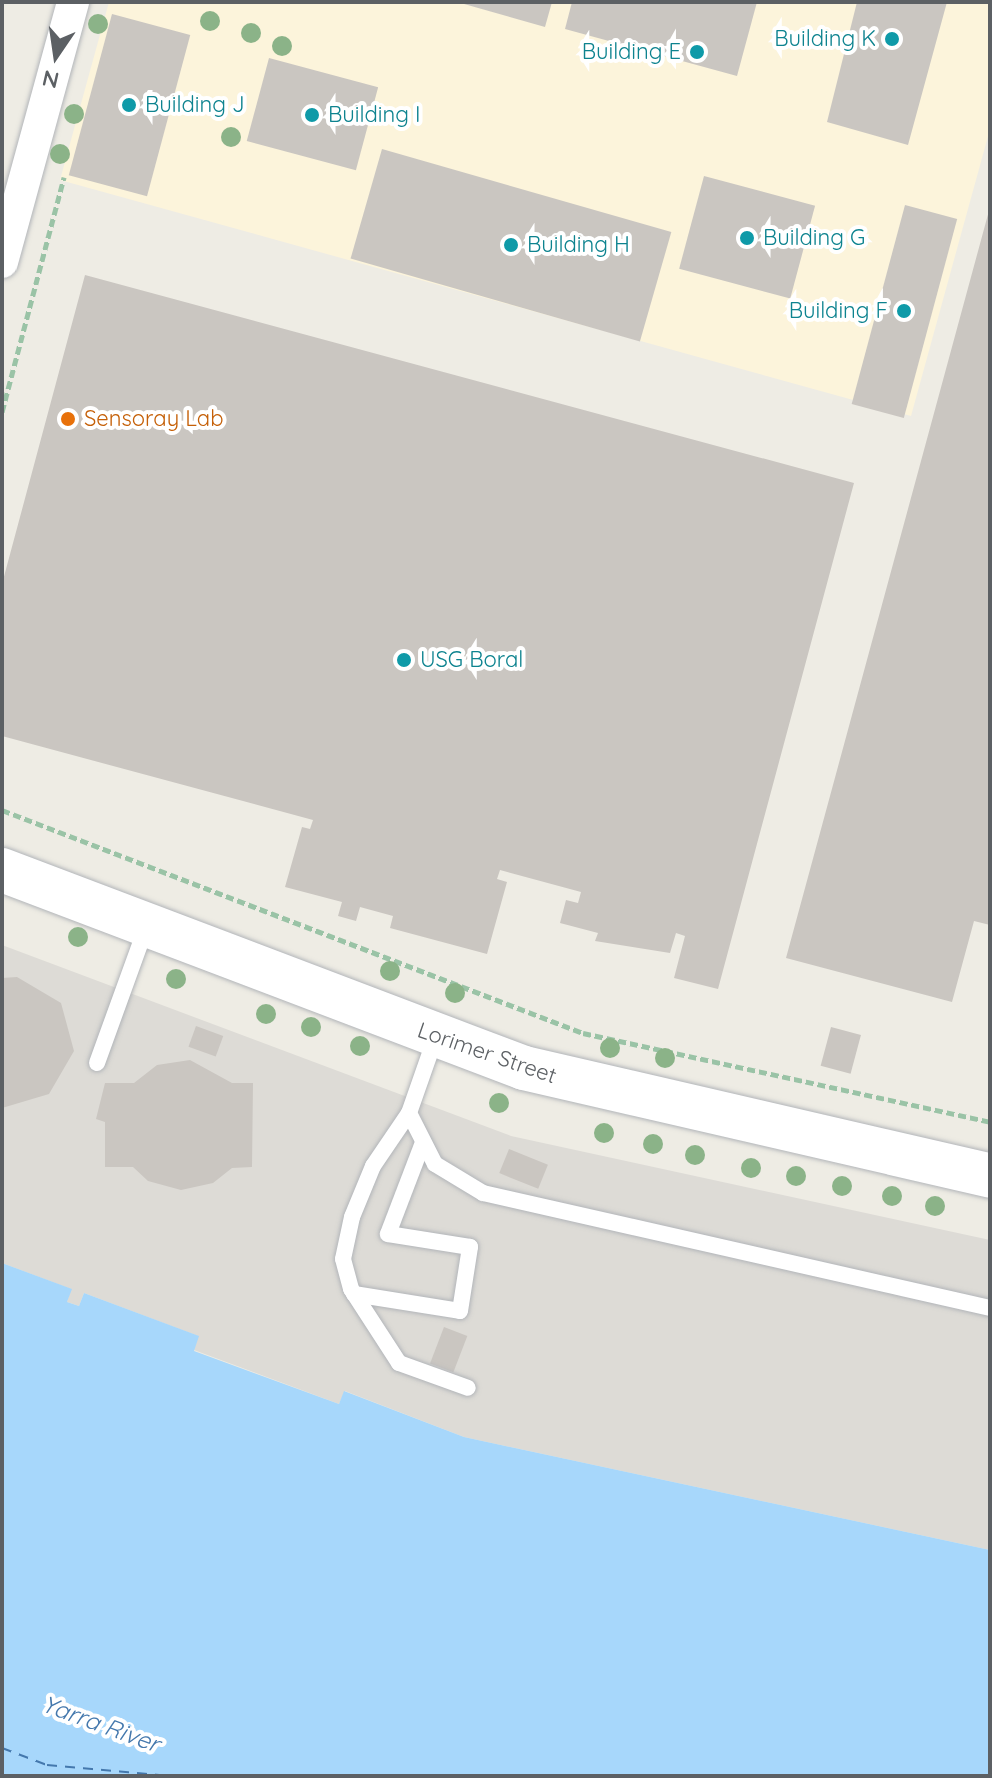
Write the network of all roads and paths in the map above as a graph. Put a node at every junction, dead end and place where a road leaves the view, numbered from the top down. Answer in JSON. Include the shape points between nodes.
{"nodes":[{"id":1,"x":73,"y":2,"type":"edge"},
{"id":2,"x":64,"y":177,"type":"dead end"},
{"id":3,"x":2,"y":262,"type":"edge"},
{"id":4,"x":2,"y":412,"type":"edge"},
{"id":5,"x":2,"y":810,"type":"edge"},
{"id":6,"x":2,"y":870,"type":"edge"},
{"id":7,"x":147,"y":927,"type":"junction"},
{"id":8,"x":436,"y":1036,"type":"junction"},
{"id":9,"x":97,"y":1063,"type":"dead end"},
{"id":10,"x":409,"y":1113,"type":"junction"},
{"id":11,"x":990,"y":1122,"type":"edge"},
{"id":12,"x":422,"y":1145,"type":"junction"},
{"id":13,"x":990,"y":1176,"type":"edge"},
{"id":14,"x":354,"y":1294,"type":"junction"},
{"id":15,"x":990,"y":1308,"type":"edge"},
{"id":16,"x":468,"y":1388,"type":"dead end"}],
"edges":[{"from":1,"to":3,"type":"street"},
{"from":2,"to":4,"type":"path"},
{"from":5,"to":11,"type":"path","via":[[583,1033]]},
{"from":6,"to":7,"type":"main road","name":"Lorimer Street"},
{"from":7,"to":8,"type":"main road","name":"Lorimer Street"},
{"from":7,"to":9,"type":"lane"},
{"from":8,"to":10,"type":"lane"},
{"from":8,"to":13,"type":"main road","name":"Lorimer Street","via":[[567,1081]]},
{"from":10,"to":12,"type":"lane"},
{"from":10,"to":14,"type":"lane","via":[[373,1166],[345,1238],[344,1271]]},
{"from":12,"to":14,"type":"lane","via":[[388,1234],[470,1247],[460,1311]]},
{"from":12,"to":15,"type":"lane","via":[[447,1175],[504,1199]]},
{"from":14,"to":16,"type":"lane","via":[[399,1363]]}]}
